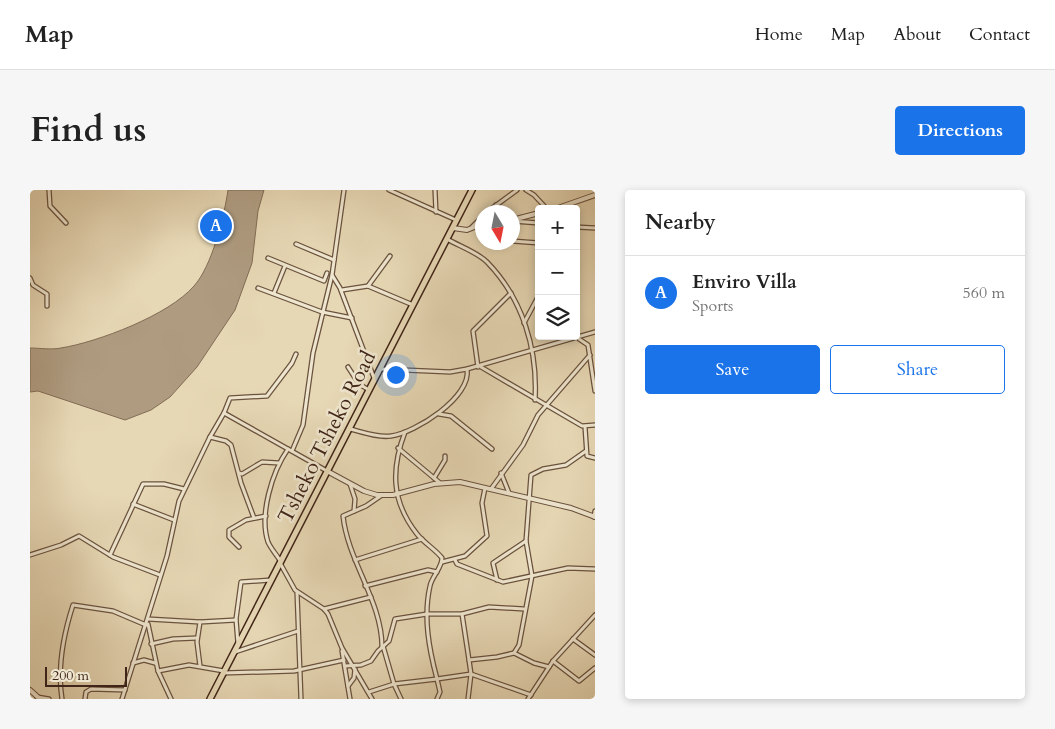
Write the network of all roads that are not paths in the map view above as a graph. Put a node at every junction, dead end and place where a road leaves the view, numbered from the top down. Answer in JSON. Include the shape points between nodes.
{"nodes":[{"id":1,"x":49,"y":190,"type":"edge"},
{"id":2,"x":344,"y":190,"type":"edge"},
{"id":3,"x":388,"y":190,"type":"edge"},
{"id":4,"x":435,"y":190,"type":"edge"},
{"id":5,"x":472,"y":190,"type":"edge"},
{"id":6,"x":517,"y":190,"type":"edge"},
{"id":7,"x":526,"y":190,"type":"edge"},
{"id":8,"x":595,"y":195,"type":"edge"},
{"id":9,"x":496,"y":205,"type":"edge"},
{"id":10,"x":543,"y":205,"type":"edge"},
{"id":11,"x":566,"y":205,"type":"edge"},
{"id":12,"x":436,"y":212,"type":"junction"},
{"id":13,"x":535,"y":214,"type":"edge"},
{"id":14,"x":520,"y":218,"type":"edge"},
{"id":15,"x":456,"y":220,"type":"junction"},
{"id":16,"x":520,"y":221,"type":"edge"},
{"id":17,"x":66,"y":223,"type":"dead end"},
{"id":18,"x":535,"y":223,"type":"edge"},
{"id":19,"x":475,"y":224,"type":"edge"},
{"id":20,"x":475,"y":227,"type":"edge"},
{"id":21,"x":580,"y":227,"type":"edge"},
{"id":22,"x":453,"y":228,"type":"junction"},
{"id":23,"x":595,"y":228,"type":"edge"},
{"id":24,"x":469,"y":230,"type":"junction"},
{"id":25,"x":447,"y":239,"type":"junction"},
{"id":26,"x":520,"y":242,"type":"edge"},
{"id":27,"x":535,"y":243,"type":"edge"},
{"id":28,"x":296,"y":244,"type":"dead end"},
{"id":29,"x":390,"y":256,"type":"dead end"},
{"id":30,"x":268,"y":258,"type":"dead end"},
{"id":31,"x":334,"y":260,"type":"junction"},
{"id":32,"x":285,"y":266,"type":"junction"},
{"id":33,"x":328,"y":273,"type":"dead end"},
{"id":34,"x":332,"y":275,"type":"junction"},
{"id":35,"x":30,"y":278,"type":"edge"},
{"id":36,"x":368,"y":286,"type":"junction"},
{"id":37,"x":258,"y":288,"type":"dead end"},
{"id":38,"x":342,"y":290,"type":"junction"},
{"id":39,"x":274,"y":293,"type":"junction"},
{"id":40,"x":511,"y":293,"type":"junction"},
{"id":41,"x":535,"y":303,"type":"edge"},
{"id":42,"x":47,"y":306,"type":"dead end"},
{"id":43,"x":413,"y":306,"type":"junction"},
{"id":44,"x":322,"y":312,"type":"junction"},
{"id":45,"x":352,"y":318,"type":"junction"},
{"id":46,"x":524,"y":324,"type":"junction"},
{"id":47,"x":595,"y":332,"type":"edge"},
{"id":48,"x":580,"y":338,"type":"edge"},
{"id":49,"x":580,"y":339,"type":"edge"},
{"id":50,"x":570,"y":340,"type":"edge"},
{"id":51,"x":532,"y":349,"type":"junction"},
{"id":52,"x":296,"y":354,"type":"dead end"},
{"id":53,"x":590,"y":355,"type":"junction"},
{"id":54,"x":348,"y":367,"type":"dead end"},
{"id":55,"x":479,"y":367,"type":"junction"},
{"id":56,"x":381,"y":369,"type":"junction"},
{"id":57,"x":467,"y":369,"type":"junction"},
{"id":58,"x":594,"y":373,"type":"edge"},
{"id":59,"x":374,"y":380,"type":"junction"},
{"id":60,"x":369,"y":390,"type":"junction"},
{"id":61,"x":595,"y":391,"type":"edge"},
{"id":62,"x":535,"y":400,"type":"junction"},
{"id":63,"x":547,"y":405,"type":"junction"},
{"id":64,"x":224,"y":413,"type":"junction"},
{"id":65,"x":439,"y":414,"type":"junction"},
{"id":66,"x":595,"y":425,"type":"edge"},
{"id":67,"x":585,"y":427,"type":"junction"},
{"id":68,"x":350,"y":429,"type":"junction"},
{"id":69,"x":405,"y":432,"type":"junction"},
{"id":70,"x":210,"y":437,"type":"junction"},
{"id":71,"x":398,"y":448,"type":"junction"},
{"id":72,"x":492,"y":448,"type":"dead end"},
{"id":73,"x":290,"y":450,"type":"junction"},
{"id":74,"x":586,"y":451,"type":"junction"},
{"id":75,"x":445,"y":456,"type":"dead end"},
{"id":76,"x":595,"y":458,"type":"edge"},
{"id":77,"x":279,"y":462,"type":"junction"},
{"id":78,"x":327,"y":471,"type":"junction"},
{"id":79,"x":501,"y":472,"type":"junction"},
{"id":80,"x":238,"y":474,"type":"junction"},
{"id":81,"x":434,"y":478,"type":"junction"},
{"id":82,"x":350,"y":483,"type":"junction"},
{"id":83,"x":440,"y":483,"type":"junction"},
{"id":84,"x":485,"y":487,"type":"junction"},
{"id":85,"x":491,"y":488,"type":"junction"},
{"id":86,"x":184,"y":489,"type":"junction"},
{"id":87,"x":509,"y":493,"type":"junction"},
{"id":88,"x":396,"y":494,"type":"junction"},
{"id":89,"x":382,"y":496,"type":"junction"},
{"id":90,"x":528,"y":498,"type":"junction"},
{"id":91,"x":132,"y":504,"type":"junction"},
{"id":92,"x":354,"y":511,"type":"junction"},
{"id":93,"x":595,"y":511,"type":"edge"},
{"id":94,"x":266,"y":516,"type":"junction"},
{"id":95,"x":594,"y":517,"type":"edge"},
{"id":96,"x":254,"y":518,"type":"junction"},
{"id":97,"x":174,"y":520,"type":"junction"},
{"id":98,"x":423,"y":538,"type":"junction"},
{"id":99,"x":526,"y":541,"type":"junction"},
{"id":100,"x":239,"y":547,"type":"dead end"},
{"id":101,"x":30,"y":555,"type":"edge"},
{"id":102,"x":110,"y":556,"type":"junction"},
{"id":103,"x":355,"y":560,"type":"junction"},
{"id":104,"x":455,"y":560,"type":"junction"},
{"id":105,"x":281,"y":562,"type":"junction"},
{"id":106,"x":442,"y":562,"type":"junction"},
{"id":107,"x":595,"y":569,"type":"edge"},
{"id":108,"x":437,"y":572,"type":"junction"},
{"id":109,"x":160,"y":575,"type":"junction"},
{"id":110,"x":532,"y":576,"type":"junction"},
{"id":111,"x":272,"y":580,"type":"junction"},
{"id":112,"x":498,"y":580,"type":"junction"},
{"id":113,"x":365,"y":586,"type":"junction"},
{"id":114,"x":297,"y":592,"type":"junction"},
{"id":115,"x":371,"y":597,"type":"junction"},
{"id":116,"x":324,"y":609,"type":"junction"},
{"id":117,"x":524,"y":609,"type":"junction"},
{"id":118,"x":427,"y":614,"type":"junction"},
{"id":119,"x":462,"y":614,"type":"junction"},
{"id":120,"x":595,"y":616,"type":"edge"},
{"id":121,"x":148,"y":619,"type":"junction"},
{"id":122,"x":236,"y":620,"type":"junction"},
{"id":123,"x":200,"y":622,"type":"junction"},
{"id":124,"x":146,"y":625,"type":"junction"},
{"id":125,"x":298,"y":631,"type":"junction"},
{"id":126,"x":197,"y":638,"type":"junction"},
{"id":127,"x":573,"y":640,"type":"junction"},
{"id":128,"x":151,"y":644,"type":"junction"},
{"id":129,"x":238,"y":645,"type":"junction"},
{"id":130,"x":382,"y":647,"type":"junction"},
{"id":131,"x":342,"y":648,"type":"junction"},
{"id":132,"x":234,"y":652,"type":"junction"},
{"id":133,"x":514,"y":652,"type":"junction"},
{"id":134,"x":595,"y":655,"type":"edge"},
{"id":135,"x":344,"y":660,"type":"junction"},
{"id":136,"x":469,"y":660,"type":"junction"},
{"id":137,"x":553,"y":662,"type":"junction"},
{"id":138,"x":156,"y":663,"type":"junction"},
{"id":139,"x":132,"y":664,"type":"junction"},
{"id":140,"x":200,"y":666,"type":"junction"},
{"id":141,"x":345,"y":666,"type":"junction"},
{"id":142,"x":549,"y":667,"type":"junction"},
{"id":143,"x":354,"y":668,"type":"junction"},
{"id":144,"x":595,"y":668,"type":"edge"},
{"id":145,"x":300,"y":670,"type":"junction"},
{"id":146,"x":158,"y":671,"type":"junction"},
{"id":147,"x":224,"y":672,"type":"junction"},
{"id":148,"x":471,"y":674,"type":"junction"},
{"id":149,"x":437,"y":679,"type":"junction"},
{"id":150,"x":394,"y":684,"type":"junction"},
{"id":151,"x":348,"y":687,"type":"junction"},
{"id":152,"x":30,"y":690,"type":"edge"},
{"id":153,"x":125,"y":690,"type":"junction"},
{"id":154,"x":368,"y":692,"type":"junction"},
{"id":155,"x":531,"y":695,"type":"junction"},
{"id":156,"x":38,"y":698,"type":"edge"},
{"id":157,"x":49,"y":699,"type":"edge"},
{"id":158,"x":62,"y":699,"type":"edge"},
{"id":159,"x":86,"y":699,"type":"edge"},
{"id":160,"x":122,"y":699,"type":"edge"},
{"id":161,"x":171,"y":699,"type":"edge"},
{"id":162,"x":210,"y":699,"type":"edge"},
{"id":163,"x":301,"y":699,"type":"edge"},
{"id":164,"x":350,"y":699,"type":"edge"},
{"id":165,"x":372,"y":699,"type":"edge"},
{"id":166,"x":401,"y":699,"type":"edge"},
{"id":167,"x":437,"y":699,"type":"edge"},
{"id":168,"x":468,"y":699,"type":"edge"},
{"id":169,"x":528,"y":699,"type":"edge"}],
"edges":[{"from":1,"to":17,"type":"street","via":[[50,206]]},
{"from":2,"to":31,"type":"street"},
{"from":3,"to":12,"type":"street"},
{"from":4,"to":12,"type":"street"},
{"from":5,"to":15,"type":"highway","name":"Tsheko Tsheko Road"},
{"from":6,"to":9,"type":"street"},
{"from":7,"to":10,"type":"street"},
{"from":8,"to":11,"type":"street"},
{"from":12,"to":15,"type":"street"},
{"from":13,"to":14,"type":"street"},
{"from":15,"to":22,"type":"highway","name":"Tsheko Tsheko Road"},
{"from":16,"to":18,"type":"street"},
{"from":19,"to":24,"type":"street"},
{"from":20,"to":24,"type":"street"},
{"from":21,"to":23,"type":"street"},
{"from":22,"to":24,"type":"street"},
{"from":22,"to":25,"type":"highway","name":"Tsheko Tsheko Road"},
{"from":25,"to":40,"type":"street","via":[[485,260]]},
{"from":25,"to":43,"type":"highway","name":"Tsheko Tsheko Road"},
{"from":26,"to":27,"type":"street"},
{"from":28,"to":31,"type":"street"},
{"from":29,"to":36,"type":"street"},
{"from":30,"to":32,"type":"street"},
{"from":31,"to":34,"type":"street"},
{"from":32,"to":33,"type":"street","via":[[324,281]]},
{"from":32,"to":39,"type":"street"},
{"from":34,"to":38,"type":"street"},
{"from":34,"to":44,"type":"street"},
{"from":35,"to":42,"type":"street","via":[[33,285],[47,294]]},
{"from":36,"to":38,"type":"street"},
{"from":36,"to":43,"type":"street"},
{"from":37,"to":39,"type":"street"},
{"from":38,"to":45,"type":"street"},
{"from":39,"to":44,"type":"street"},
{"from":40,"to":46,"type":"street"},
{"from":40,"to":55,"type":"street","via":[[473,331]]},
{"from":41,"to":46,"type":"street"},
{"from":43,"to":56,"type":"highway","name":"Tsheko Tsheko Road"},
{"from":44,"to":45,"type":"street"},
{"from":44,"to":73,"type":"street","via":[[312,353],[303,426]]},
{"from":45,"to":59,"type":"street"},
{"from":46,"to":51,"type":"street"},
{"from":47,"to":48,"type":"street"},
{"from":49,"to":53,"type":"street","via":[[588,345]]},
{"from":50,"to":51,"type":"street"},
{"from":51,"to":55,"type":"street"},
{"from":51,"to":62,"type":"street","via":[[536,374]]},
{"from":52,"to":64,"type":"street","via":[[270,394],[230,397]]},
{"from":53,"to":58,"type":"street"},
{"from":53,"to":63,"type":"street"},
{"from":54,"to":60,"type":"street","via":[[359,384]]},
{"from":55,"to":57,"type":"street"},
{"from":55,"to":62,"type":"street"},
{"from":56,"to":57,"type":"street","via":[[450,372]]},
{"from":56,"to":59,"type":"highway","name":"Tsheko Tsheko Road"},
{"from":57,"to":65,"type":"street","via":[[466,382]]},
{"from":58,"to":61,"type":"street"},
{"from":59,"to":60,"type":"highway","name":"Tsheko Tsheko Road"},
{"from":60,"to":68,"type":"highway","name":"Tsheko Tsheko Road"},
{"from":62,"to":63,"type":"street"},
{"from":63,"to":67,"type":"street"},
{"from":63,"to":79,"type":"street","via":[[523,445]]},
{"from":64,"to":70,"type":"street"},
{"from":64,"to":73,"type":"street"},
{"from":65,"to":69,"type":"street"},
{"from":65,"to":72,"type":"street","via":[[451,416]]},
{"from":66,"to":67,"type":"street"},
{"from":67,"to":74,"type":"street"},
{"from":68,"to":69,"type":"street","via":[[384,436]]},
{"from":68,"to":78,"type":"highway","name":"Tsheko Tsheko Road"},
{"from":69,"to":71,"type":"street"},
{"from":70,"to":80,"type":"street","via":[[229,443]]},
{"from":70,"to":86,"type":"street"},
{"from":71,"to":81,"type":"street"},
{"from":71,"to":88,"type":"street"},
{"from":73,"to":77,"type":"street"},
{"from":73,"to":78,"type":"street"},
{"from":74,"to":76,"type":"street","via":[[588,458]]},
{"from":74,"to":90,"type":"street","via":[[566,465],[532,473]]},
{"from":75,"to":81,"type":"street"},
{"from":77,"to":80,"type":"street","via":[[262,462]]},
{"from":77,"to":94,"type":"street"},
{"from":78,"to":82,"type":"street"},
{"from":78,"to":105,"type":"highway","name":"Tsheko Tsheko Road"},
{"from":79,"to":85,"type":"street"},
{"from":79,"to":87,"type":"street"},
{"from":80,"to":96,"type":"street"},
{"from":81,"to":83,"type":"street"},
{"from":82,"to":89,"type":"street"},
{"from":82,"to":92,"type":"street","via":[[355,498]]},
{"from":83,"to":84,"type":"street","via":[[460,482]]},
{"from":83,"to":88,"type":"street"},
{"from":84,"to":85,"type":"street"},
{"from":84,"to":104,"type":"street","via":[[482,503],[488,536],[476,548]]},
{"from":85,"to":87,"type":"street"},
{"from":86,"to":91,"type":"street","via":[[144,483]]},
{"from":86,"to":97,"type":"street"},
{"from":87,"to":90,"type":"street"},
{"from":88,"to":89,"type":"street"},
{"from":88,"to":98,"type":"street","via":[[416,532]]},
{"from":89,"to":92,"type":"street"},
{"from":90,"to":95,"type":"street"},
{"from":90,"to":99,"type":"street"},
{"from":91,"to":97,"type":"street"},
{"from":91,"to":102,"type":"street"},
{"from":92,"to":103,"type":"street","via":[[343,518]]},
{"from":93,"to":95,"type":"street"},
{"from":94,"to":96,"type":"street"},
{"from":94,"to":105,"type":"street","via":[[268,539]]},
{"from":96,"to":100,"type":"street","via":[[228,531],[229,537]]},
{"from":97,"to":109,"type":"street"},
{"from":98,"to":103,"type":"street"},
{"from":98,"to":106,"type":"street"},
{"from":99,"to":110,"type":"street"},
{"from":99,"to":112,"type":"street","via":[[493,563]]},
{"from":101,"to":102,"type":"street","via":[[79,536]]},
{"from":102,"to":109,"type":"street"},
{"from":103,"to":113,"type":"street"},
{"from":104,"to":106,"type":"street"},
{"from":104,"to":112,"type":"street","via":[[457,564]]},
{"from":105,"to":111,"type":"highway","name":"Tsheko Tsheko Road"},
{"from":105,"to":114,"type":"street"},
{"from":106,"to":108,"type":"street"},
{"from":107,"to":110,"type":"street","via":[[568,568]]},
{"from":108,"to":113,"type":"street","via":[[428,570]]},
{"from":108,"to":118,"type":"street","via":[[430,584]]},
{"from":109,"to":121,"type":"street"},
{"from":110,"to":112,"type":"street","via":[[504,582]]},
{"from":110,"to":117,"type":"street"},
{"from":111,"to":122,"type":"street","via":[[241,582]]},
{"from":111,"to":129,"type":"highway","name":"Tsheko Tsheko Road"},
{"from":113,"to":115,"type":"street"},
{"from":114,"to":116,"type":"street"},
{"from":114,"to":125,"type":"street"},
{"from":115,"to":116,"type":"street"},
{"from":115,"to":130,"type":"street"},
{"from":116,"to":131,"type":"street","via":[[336,629]]},
{"from":117,"to":119,"type":"street","via":[[489,607]]},
{"from":117,"to":133,"type":"street","via":[[519,645]]},
{"from":118,"to":119,"type":"street"},
{"from":118,"to":130,"type":"street","via":[[395,619],[389,641]]},
{"from":118,"to":149,"type":"street"},
{"from":119,"to":136,"type":"street"},
{"from":120,"to":127,"type":"street"},
{"from":121,"to":123,"type":"street"},
{"from":121,"to":124,"type":"street"},
{"from":121,"to":128,"type":"street"},
{"from":122,"to":123,"type":"street"},
{"from":122,"to":129,"type":"street"},
{"from":123,"to":126,"type":"street"},
{"from":124,"to":139,"type":"street"},
{"from":124,"to":158,"type":"street","via":[[113,611],[73,605],[60,658],[58,677]]},
{"from":125,"to":132,"type":"street"},
{"from":125,"to":145,"type":"street"},
{"from":126,"to":128,"type":"street"},
{"from":126,"to":140,"type":"street"},
{"from":127,"to":134,"type":"street"},
{"from":127,"to":137,"type":"street"},
{"from":128,"to":138,"type":"street"},
{"from":129,"to":132,"type":"highway","name":"Tsheko Tsheko Road"},
{"from":130,"to":143,"type":"street","via":[[369,663]]},
{"from":130,"to":150,"type":"street"},
{"from":131,"to":135,"type":"street"},
{"from":131,"to":143,"type":"street"},
{"from":132,"to":147,"type":"highway","name":"Tsheko Tsheko Road"},
{"from":133,"to":136,"type":"street"},
{"from":133,"to":142,"type":"street"},
{"from":135,"to":141,"type":"street"},
{"from":135,"to":145,"type":"street"},
{"from":136,"to":148,"type":"street"},
{"from":137,"to":142,"type":"street"},
{"from":137,"to":144,"type":"street","via":[[579,681]]},
{"from":138,"to":139,"type":"street","via":[[144,660]]},
{"from":138,"to":146,"type":"street"},
{"from":139,"to":153,"type":"street"},
{"from":140,"to":146,"type":"street","via":[[184,665]]},
{"from":140,"to":147,"type":"street"},
{"from":141,"to":143,"type":"street"},
{"from":141,"to":151,"type":"street"},
{"from":142,"to":155,"type":"street"},
{"from":143,"to":151,"type":"street","via":[[354,678]]},
{"from":143,"to":154,"type":"street"},
{"from":145,"to":147,"type":"street"},
{"from":145,"to":163,"type":"street"},
{"from":146,"to":161,"type":"street"},
{"from":147,"to":162,"type":"highway","name":"Tsheko Tsheko Road"},
{"from":148,"to":149,"type":"street"},
{"from":148,"to":155,"type":"street"},
{"from":148,"to":168,"type":"street"},
{"from":149,"to":150,"type":"street"},
{"from":149,"to":167,"type":"street","via":[[440,692]]},
{"from":150,"to":154,"type":"street"},
{"from":150,"to":166,"type":"street"},
{"from":151,"to":164,"type":"street"},
{"from":152,"to":156,"type":"street"},
{"from":153,"to":159,"type":"street","via":[[91,689],[86,692]]},
{"from":153,"to":160,"type":"street"},
{"from":154,"to":165,"type":"street"},
{"from":155,"to":169,"type":"street"},
{"from":156,"to":157,"type":"street"}]}
